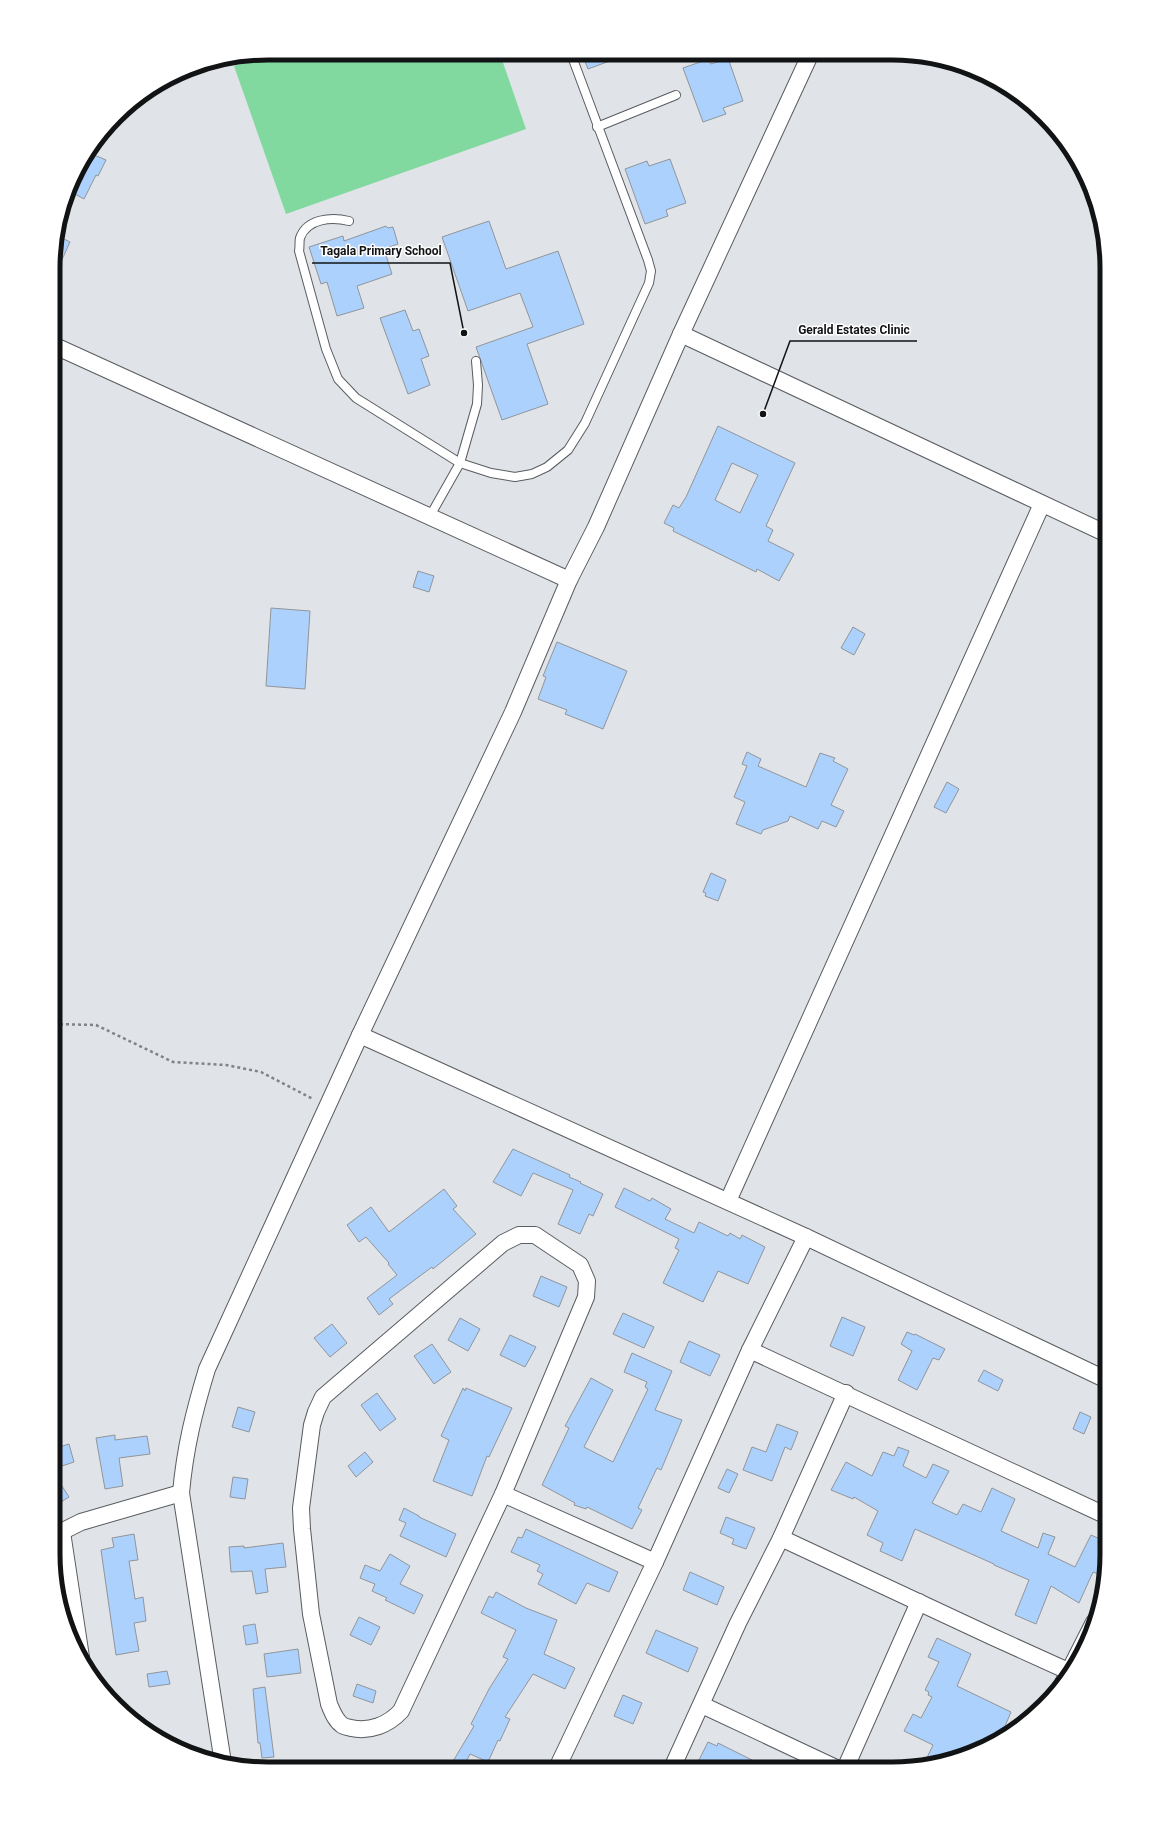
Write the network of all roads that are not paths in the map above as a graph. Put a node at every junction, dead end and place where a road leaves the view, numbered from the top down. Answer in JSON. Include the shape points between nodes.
{"nodes":[{"id":1,"x":573,"y":60,"type":"edge"},
{"id":2,"x":808,"y":60,"type":"edge"},
{"id":3,"x":676,"y":95,"type":"dead end"},
{"id":4,"x":597,"y":127,"type":"junction"},
{"id":5,"x":349,"y":221,"type":"dead end"},
{"id":6,"x":681,"y":334,"type":"junction"},
{"id":7,"x":60,"y":348,"type":"edge"},
{"id":8,"x":476,"y":361,"type":"dead end"},
{"id":9,"x":460,"y":463,"type":"junction"},
{"id":10,"x":1042,"y":504,"type":"junction"},
{"id":11,"x":430,"y":516,"type":"junction"},
{"id":12,"x":1100,"y":531,"type":"edge"},
{"id":13,"x":569,"y":580,"type":"junction"},
{"id":14,"x":360,"y":1036,"type":"junction"},
{"id":15,"x":728,"y":1201,"type":"junction"},
{"id":16,"x":806,"y":1237,"type":"junction"},
{"id":17,"x":750,"y":1350,"type":"junction"},
{"id":18,"x":1100,"y":1377,"type":"edge"},
{"id":19,"x":846,"y":1393,"type":"junction"},
{"id":20,"x":181,"y":1493,"type":"junction"},
{"id":21,"x":502,"y":1494,"type":"junction"},
{"id":22,"x":1100,"y":1513,"type":"edge"},
{"id":23,"x":60,"y":1532,"type":"edge"},
{"id":24,"x":781,"y":1538,"type":"junction"},
{"id":25,"x":60,"y":1549,"type":"edge"},
{"id":26,"x":655,"y":1562,"type":"junction"},
{"id":27,"x":919,"y":1602,"type":"junction"},
{"id":28,"x":77,"y":1636,"type":"edge"},
{"id":29,"x":1065,"y":1670,"type":"edge"},
{"id":30,"x":702,"y":1705,"type":"junction"},
{"id":31,"x":222,"y":1757,"type":"edge"},
{"id":32,"x":560,"y":1762,"type":"edge"},
{"id":33,"x":675,"y":1762,"type":"edge"},
{"id":34,"x":823,"y":1762,"type":"edge"},
{"id":35,"x":848,"y":1762,"type":"edge"}],
"edges":[{"from":1,"to":4,"type":"lane"},
{"from":2,"to":6,"type":"street"},
{"from":3,"to":4,"type":"lane"},
{"from":4,"to":9,"type":"lane","via":[[648,260],[651,271],[649,283],[585,423],[568,450],[547,467],[532,474],[515,477],[490,473]]},
{"from":5,"to":9,"type":"lane","via":[[339,218],[318,220],[307,227],[300,238],[299,251],[322,334],[338,379],[356,398]]},
{"from":6,"to":10,"type":"street"},
{"from":6,"to":13,"type":"street","via":[[596,527]]},
{"from":7,"to":11,"type":"street"},
{"from":8,"to":9,"type":"lane","via":[[477,404]]},
{"from":9,"to":11,"type":"lane"},
{"from":10,"to":12,"type":"street"},
{"from":10,"to":15,"type":"street"},
{"from":11,"to":13,"type":"street"},
{"from":13,"to":14,"type":"street","via":[[513,712]]},
{"from":14,"to":15,"type":"street"},
{"from":14,"to":20,"type":"street","via":[[207,1369],[184,1458]]},
{"from":15,"to":16,"type":"street"},
{"from":16,"to":17,"type":"street"},
{"from":16,"to":18,"type":"street"},
{"from":17,"to":19,"type":"street"},
{"from":17,"to":26,"type":"street"},
{"from":19,"to":22,"type":"street"},
{"from":19,"to":24,"type":"street"},
{"from":20,"to":23,"type":"street","via":[[81,1522]]},
{"from":20,"to":31,"type":"street"},
{"from":21,"to":21,"type":"street","via":[[401,1711],[393,1720],[376,1727],[361,1730],[343,1726],[329,1704],[312,1614],[302,1529],[301,1508],[316,1412],[323,1397],[503,1243],[520,1235],[535,1235],[580,1265],[587,1281],[586,1297]]},
{"from":21,"to":26,"type":"street"},
{"from":24,"to":27,"type":"street"},
{"from":24,"to":30,"type":"street","via":[[738,1623]]},
{"from":25,"to":28,"type":"street"},
{"from":26,"to":32,"type":"street"},
{"from":27,"to":29,"type":"street"},
{"from":27,"to":35,"type":"street"},
{"from":30,"to":33,"type":"street"},
{"from":30,"to":34,"type":"street"}]}
